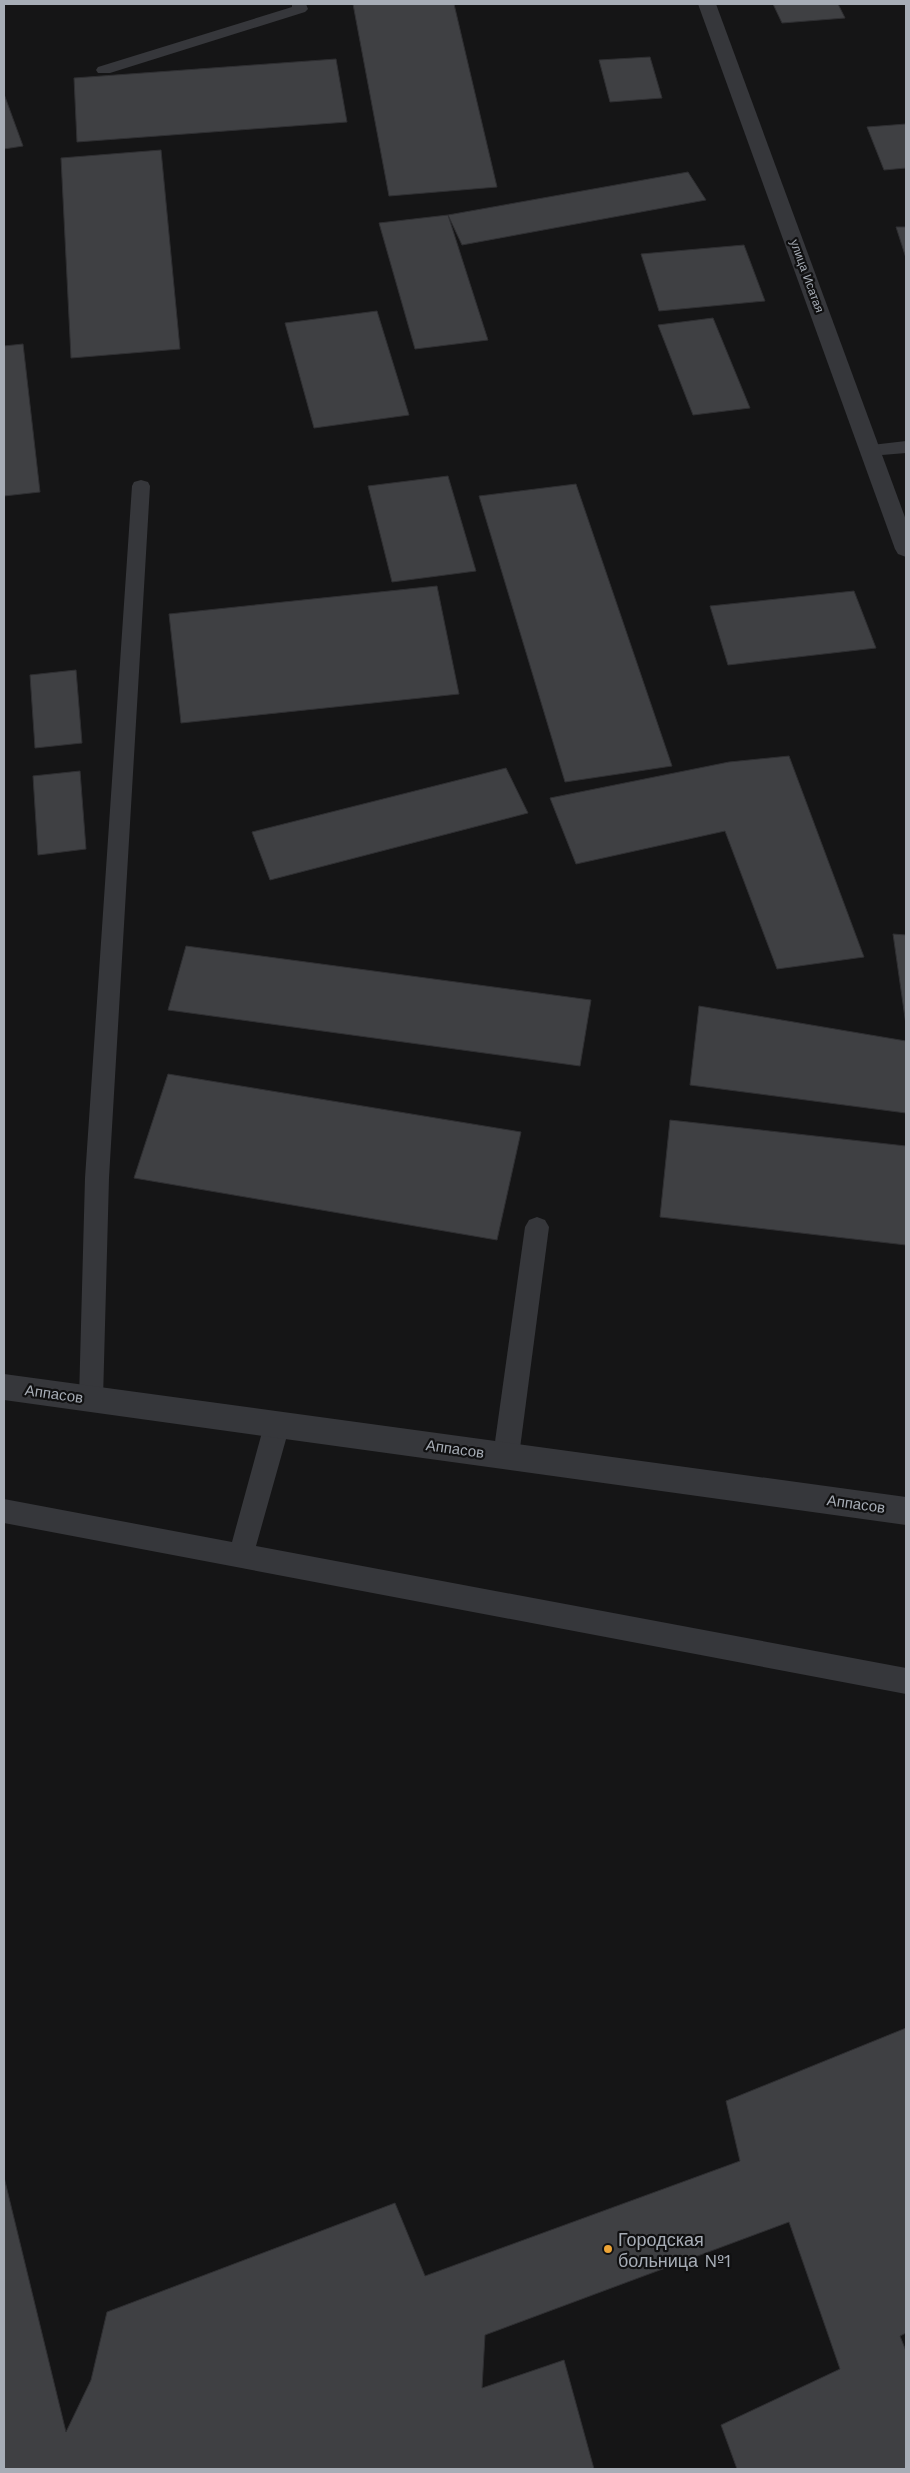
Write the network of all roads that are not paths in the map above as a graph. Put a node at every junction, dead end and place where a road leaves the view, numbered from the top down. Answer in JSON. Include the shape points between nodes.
{"nodes":[{"id":1,"x":299,"y":4,"type":"edge"},
{"id":2,"x":707,"y":4,"type":"edge"},
{"id":3,"x":104,"y":70,"type":"dead end"},
{"id":4,"x":906,"y":447,"type":"edge"},
{"id":5,"x":870,"y":450,"type":"junction"},
{"id":6,"x":140,"y":486,"type":"dead end"},
{"id":7,"x":906,"y":549,"type":"edge"},
{"id":8,"x":537,"y":1227,"type":"dead end"},
{"id":9,"x":4,"y":1387,"type":"edge"},
{"id":10,"x":91,"y":1399,"type":"junction"},
{"id":11,"x":277,"y":1425,"type":"junction"},
{"id":12,"x":506,"y":1456,"type":"junction"},
{"id":13,"x":4,"y":1510,"type":"edge"},
{"id":14,"x":906,"y":1511,"type":"edge"},
{"id":15,"x":241,"y":1555,"type":"junction"},
{"id":16,"x":906,"y":1681,"type":"edge"}],
"edges":[{"from":1,"to":3,"type":"lane","via":[[300,9]]},
{"from":2,"to":5,"type":"street","name":"улица Исатая"},
{"from":4,"to":5,"type":"lane"},
{"from":5,"to":7,"type":"street","name":"улица Исатая"},
{"from":6,"to":10,"type":"lane","via":[[98,1168]]},
{"from":8,"to":12,"type":"lane"},
{"from":9,"to":10,"type":"street","name":"Аппасов"},
{"from":10,"to":11,"type":"street","name":"Аппасов"},
{"from":11,"to":12,"type":"street","name":"Аппасов"},
{"from":11,"to":15,"type":"lane"},
{"from":12,"to":14,"type":"street","name":"Аппасов"},
{"from":13,"to":15,"type":"lane"},
{"from":15,"to":16,"type":"lane"}]}
